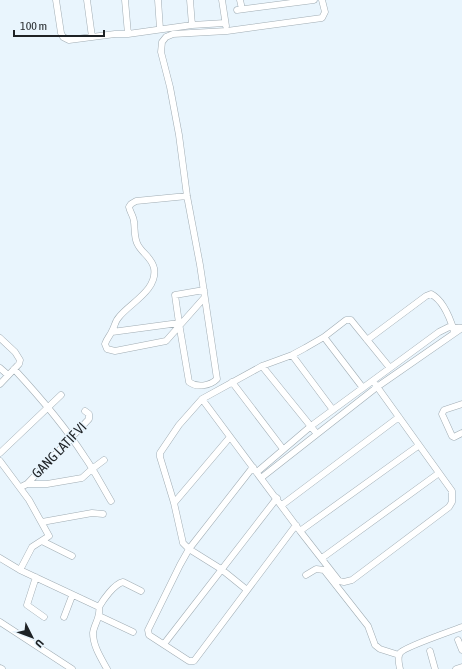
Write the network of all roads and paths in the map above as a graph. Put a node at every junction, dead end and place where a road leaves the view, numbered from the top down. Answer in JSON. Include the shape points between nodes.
{"nodes":[{"id":1,"x":56,"y":0,"type":"edge"},
{"id":2,"x":87,"y":0,"type":"edge"},
{"id":3,"x":125,"y":0,"type":"edge"},
{"id":4,"x":158,"y":0,"type":"edge"},
{"id":5,"x":190,"y":0,"type":"edge"},
{"id":6,"x":222,"y":0,"type":"edge"},
{"id":7,"x":240,"y":0,"type":"edge"},
{"id":8,"x":314,"y":0,"type":"edge"},
{"id":9,"x":322,"y":0,"type":"edge"},
{"id":10,"x":304,"y":1,"type":"edge"},
{"id":11,"x":271,"y":3,"type":"edge"},
{"id":12,"x":225,"y":23,"type":"junction"},
{"id":13,"x":192,"y":25,"type":"junction"},
{"id":14,"x":160,"y":29,"type":"junction"},
{"id":15,"x":227,"y":31,"type":"junction"},
{"id":16,"x":128,"y":34,"type":"junction"},
{"id":17,"x":92,"y":37,"type":"junction"},
{"id":18,"x":187,"y":196,"type":"junction"},
{"id":19,"x":204,"y":290,"type":"junction"},
{"id":20,"x":204,"y":298,"type":"junction"},
{"id":21,"x":180,"y":325,"type":"junction"},
{"id":22,"x":462,"y":328,"type":"edge"},
{"id":23,"x":454,"y":330,"type":"junction"},
{"id":24,"x":112,"y":332,"type":"junction"},
{"id":25,"x":324,"y":337,"type":"junction"},
{"id":26,"x":0,"y":338,"type":"edge"},
{"id":27,"x":367,"y":340,"type":"junction"},
{"id":28,"x":292,"y":355,"type":"junction"},
{"id":29,"x":262,"y":366,"type":"junction"},
{"id":30,"x":0,"y":368,"type":"edge"},
{"id":31,"x":390,"y":368,"type":"junction"},
{"id":32,"x":14,"y":369,"type":"junction"},
{"id":33,"x":8,"y":376,"type":"junction"},
{"id":34,"x":373,"y":381,"type":"junction"},
{"id":35,"x":232,"y":382,"type":"junction"},
{"id":36,"x":0,"y":384,"type":"edge"},
{"id":37,"x":377,"y":387,"type":"junction"},
{"id":38,"x":363,"y":388,"type":"junction"},
{"id":39,"x":61,"y":396,"type":"dead end"},
{"id":40,"x":202,"y":399,"type":"junction"},
{"id":41,"x":462,"y":404,"type":"edge"},
{"id":42,"x":48,"y":409,"type":"junction"},
{"id":43,"x":333,"y":410,"type":"junction"},
{"id":44,"x":85,"y":411,"type":"dead end"},
{"id":45,"x":399,"y":417,"type":"junction"},
{"id":46,"x":311,"y":426,"type":"junction"},
{"id":47,"x":462,"y":433,"type":"edge"},
{"id":48,"x":317,"y":434,"type":"junction"},
{"id":49,"x":230,"y":437,"type":"junction"},
{"id":50,"x":72,"y":438,"type":"junction"},
{"id":51,"x":418,"y":446,"type":"junction"},
{"id":52,"x":283,"y":449,"type":"junction"},
{"id":53,"x":0,"y":453,"type":"edge"},
{"id":54,"x":104,"y":460,"type":"dead end"},
{"id":55,"x":0,"y":461,"type":"edge"},
{"id":56,"x":92,"y":469,"type":"junction"},
{"id":57,"x":255,"y":470,"type":"junction"},
{"id":58,"x":439,"y":473,"type":"junction"},
{"id":59,"x":261,"y":478,"type":"junction"},
{"id":60,"x":24,"y":486,"type":"junction"},
{"id":61,"x":277,"y":498,"type":"junction"},
{"id":62,"x":111,"y":501,"type":"dead end"},
{"id":63,"x":174,"y":503,"type":"junction"},
{"id":64,"x":282,"y":505,"type":"junction"},
{"id":65,"x":103,"y":514,"type":"dead end"},
{"id":66,"x":42,"y":522,"type":"junction"},
{"id":67,"x":296,"y":524,"type":"junction"},
{"id":68,"x":300,"y":531,"type":"junction"},
{"id":69,"x":42,"y":541,"type":"junction"},
{"id":70,"x":189,"y":549,"type":"junction"},
{"id":71,"x":72,"y":556,"type":"dead end"},
{"id":72,"x":0,"y":558,"type":"edge"},
{"id":73,"x":322,"y":558,"type":"junction"},
{"id":74,"x":221,"y":569,"type":"junction"},
{"id":75,"x":20,"y":570,"type":"junction"},
{"id":76,"x":306,"y":574,"type":"dead end"},
{"id":77,"x":36,"y":577,"type":"junction"},
{"id":78,"x":247,"y":590,"type":"junction"},
{"id":79,"x":141,"y":591,"type":"dead end"},
{"id":80,"x":72,"y":596,"type":"junction"},
{"id":81,"x":99,"y":607,"type":"junction"},
{"id":82,"x":99,"y":616,"type":"junction"},
{"id":83,"x":44,"y":617,"type":"dead end"},
{"id":84,"x":64,"y":617,"type":"dead end"},
{"id":85,"x":0,"y":622,"type":"edge"},
{"id":86,"x":462,"y":627,"type":"edge"},
{"id":87,"x":133,"y":632,"type":"dead end"},
{"id":88,"x":458,"y":640,"type":"dead end"},
{"id":89,"x":164,"y":644,"type":"junction"},
{"id":90,"x":462,"y":650,"type":"edge"},
{"id":91,"x":430,"y":651,"type":"dead end"},
{"id":92,"x":399,"y":655,"type":"junction"},
{"id":93,"x":462,"y":667,"type":"edge"},
{"id":94,"x":72,"y":669,"type":"edge"},
{"id":95,"x":107,"y":669,"type":"edge"},
{"id":96,"x":400,"y":669,"type":"edge"},
{"id":97,"x":435,"y":669,"type":"edge"},
{"id":98,"x":456,"y":669,"type":"edge"}],
"edges":[{"from":1,"to":17,"type":"street","via":[[63,37],[69,40]]},
{"from":2,"to":17,"type":"street"},
{"from":3,"to":16,"type":"street"},
{"from":4,"to":14,"type":"street"},
{"from":5,"to":13,"type":"street"},
{"from":6,"to":12,"type":"street"},
{"from":7,"to":11,"type":"street","via":[[239,9]]},
{"from":8,"to":10,"type":"street"},
{"from":9,"to":15,"type":"street","via":[[325,12],[322,18]]},
{"from":10,"to":11,"type":"street"},
{"from":12,"to":13,"type":"street"},
{"from":12,"to":15,"type":"street"},
{"from":13,"to":14,"type":"street"},
{"from":14,"to":16,"type":"street"},
{"from":15,"to":18,"type":"street","via":[[173,34],[162,42],[161,52],[179,135]]},
{"from":16,"to":17,"type":"street"},
{"from":18,"to":19,"type":"street"},
{"from":18,"to":24,"type":"street","via":[[136,201],[129,207],[134,220],[134,236],[137,244],[149,257],[154,268],[154,278],[141,296],[115,321]]},
{"from":19,"to":20,"type":"street"},
{"from":19,"to":21,"type":"street","via":[[176,295]]},
{"from":20,"to":21,"type":"street"},
{"from":20,"to":21,"type":"street","via":[[217,379],[214,382],[200,386],[189,382]]},
{"from":21,"to":24,"type":"street"},
{"from":21,"to":24,"type":"street","via":[[166,341],[115,351],[107,348],[105,344],[107,336]]},
{"from":22,"to":23,"type":"street"},
{"from":23,"to":27,"type":"street","via":[[448,314],[431,294]]},
{"from":23,"to":31,"type":"street","via":[[444,330]]},
{"from":23,"to":37,"type":"street"},
{"from":25,"to":27,"type":"street","via":[[346,320],[351,320]]},
{"from":25,"to":28,"type":"street"},
{"from":25,"to":38,"type":"street"},
{"from":26,"to":32,"type":"street","via":[[19,356],[20,360]]},
{"from":27,"to":31,"type":"street"},
{"from":28,"to":29,"type":"street"},
{"from":28,"to":43,"type":"street"},
{"from":29,"to":35,"type":"street"},
{"from":29,"to":46,"type":"street"},
{"from":30,"to":33,"type":"street"},
{"from":31,"to":34,"type":"street"},
{"from":32,"to":33,"type":"street"},
{"from":32,"to":42,"type":"street"},
{"from":33,"to":36,"type":"street"},
{"from":34,"to":37,"type":"street"},
{"from":34,"to":38,"type":"street"},
{"from":35,"to":40,"type":"street"},
{"from":35,"to":52,"type":"street"},
{"from":37,"to":45,"type":"street"},
{"from":37,"to":48,"type":"street"},
{"from":38,"to":43,"type":"street"},
{"from":39,"to":42,"type":"street"},
{"from":40,"to":49,"type":"street"},
{"from":40,"to":63,"type":"street","via":[[160,453]]},
{"from":41,"to":47,"type":"street","via":[[444,410],[442,416],[452,436]]},
{"from":42,"to":50,"type":"street"},
{"from":42,"to":53,"type":"street"},
{"from":43,"to":46,"type":"street"},
{"from":44,"to":50,"type":"street","name":"GANG LATIF VI","via":[[89,419]]},
{"from":45,"to":51,"type":"street"},
{"from":45,"to":64,"type":"street"},
{"from":46,"to":48,"type":"street"},
{"from":46,"to":52,"type":"street"},
{"from":48,"to":59,"type":"street"},
{"from":49,"to":57,"type":"street"},
{"from":49,"to":63,"type":"street"},
{"from":50,"to":56,"type":"street"},
{"from":50,"to":60,"type":"street","name":"GANG LATIF VI"},
{"from":51,"to":58,"type":"street"},
{"from":51,"to":68,"type":"street"},
{"from":52,"to":57,"type":"street"},
{"from":54,"to":56,"type":"street"},
{"from":55,"to":60,"type":"street"},
{"from":56,"to":60,"type":"street","via":[[82,478]]},
{"from":56,"to":62,"type":"street"},
{"from":57,"to":59,"type":"street"},
{"from":57,"to":70,"type":"street"},
{"from":58,"to":73,"type":"street"},
{"from":58,"to":73,"type":"street","via":[[452,491],[452,502],[448,507],[352,580],[340,581]]},
{"from":59,"to":61,"type":"street"},
{"from":60,"to":66,"type":"street"},
{"from":61,"to":64,"type":"street"},
{"from":61,"to":74,"type":"street"},
{"from":63,"to":70,"type":"street","via":[[183,543]]},
{"from":64,"to":67,"type":"street"},
{"from":65,"to":66,"type":"street","via":[[92,513]]},
{"from":66,"to":69,"type":"street","via":[[49,536]]},
{"from":67,"to":68,"type":"street"},
{"from":67,"to":78,"type":"street"},
{"from":68,"to":73,"type":"street"},
{"from":69,"to":71,"type":"street"},
{"from":69,"to":75,"type":"street","via":[[30,549]]},
{"from":70,"to":74,"type":"street"},
{"from":70,"to":89,"type":"street","via":[[148,630],[150,637]]},
{"from":72,"to":75,"type":"street"},
{"from":74,"to":78,"type":"street"},
{"from":74,"to":89,"type":"street"},
{"from":75,"to":77,"type":"street"},
{"from":76,"to":92,"type":"street","via":[[316,568],[324,570],[368,626],[375,645]]},
{"from":77,"to":80,"type":"street"},
{"from":77,"to":83,"type":"street","via":[[27,605]]},
{"from":78,"to":89,"type":"street","via":[[194,660],[189,661]]},
{"from":79,"to":81,"type":"street","via":[[120,582],[105,596]]},
{"from":80,"to":81,"type":"street"},
{"from":80,"to":84,"type":"street"},
{"from":81,"to":82,"type":"street"},
{"from":82,"to":87,"type":"street"},
{"from":82,"to":95,"type":"street","via":[[93,633],[98,652]]},
{"from":85,"to":94,"type":"street"},
{"from":86,"to":92,"type":"street","via":[[420,643]]},
{"from":88,"to":90,"type":"street"},
{"from":91,"to":97,"type":"street"},
{"from":92,"to":96,"type":"street"},
{"from":93,"to":98,"type":"street"}]}
